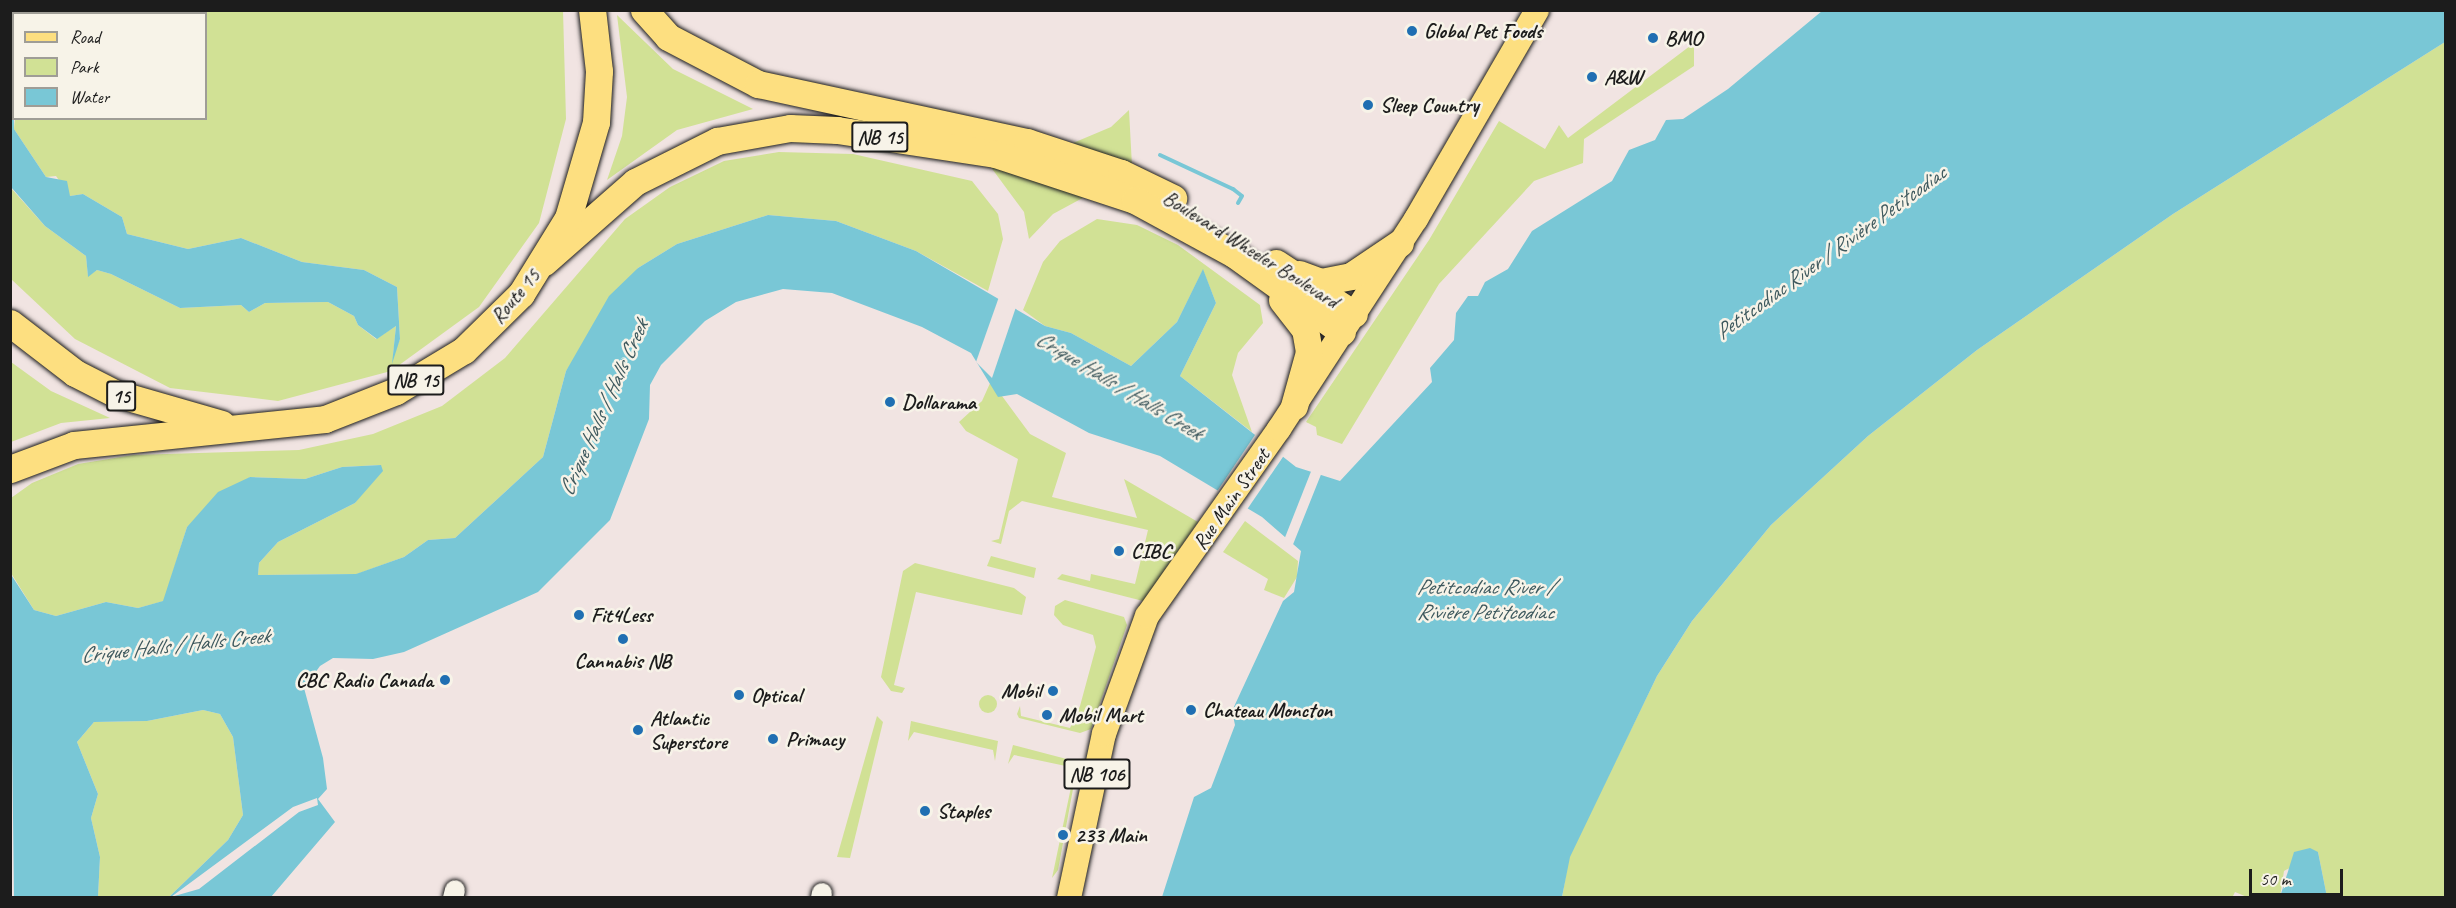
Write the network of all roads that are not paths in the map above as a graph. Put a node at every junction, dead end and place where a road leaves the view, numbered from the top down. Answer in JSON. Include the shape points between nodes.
{"nodes":[{"id":1,"x":592,"y":10,"type":"edge"},
{"id":2,"x":644,"y":10,"type":"edge"},
{"id":3,"x":1537,"y":10,"type":"edge"},
{"id":4,"x":1400,"y":243,"type":"junction"},
{"id":5,"x":1234,"y":254,"type":"junction"},
{"id":6,"x":544,"y":262,"type":"junction"},
{"id":7,"x":1287,"y":270,"type":"junction"},
{"id":8,"x":10,"y":323,"type":"edge"},
{"id":9,"x":1348,"y":323,"type":"junction"},
{"id":10,"x":1294,"y":406,"type":"junction"},
{"id":11,"x":249,"y":431,"type":"junction"},
{"id":12,"x":10,"y":469,"type":"edge"},
{"id":13,"x":1069,"y":897,"type":"edge"}],
"edges":[{"from":1,"to":6,"type":"highway","name":"Route 15","number":"NB 15","via":[[599,71],[596,122],[582,180]]},
{"from":2,"to":7,"type":"highway","name":"Boulevard Wheeler Boulevard","number":"NB 15","via":[[668,37],[758,84],[1027,142],[1121,173],[1196,210]]},
{"from":3,"to":4,"type":"main road","number":"NB 106"},
{"from":4,"to":7,"type":"highway","via":[[1351,276],[1321,282]]},
{"from":4,"to":9,"type":"main road","number":"NB 106"},
{"from":5,"to":6,"type":"highway","name":"Boulevard Wheeler Boulevard","number":"NB 15","via":[[1135,200],[995,154],[790,128],[717,141],[635,183]]},
{"from":5,"to":9,"type":"highway","name":"Boulevard Wheeler Boulevard","number":"NB 15"},
{"from":5,"to":10,"type":"highway","via":[[1305,329],[1309,352]]},
{"from":6,"to":11,"type":"highway","name":"Route 15","number":"NB 15","via":[[494,324],[431,372],[354,410]]},
{"from":7,"to":9,"type":"highway","name":"Boulevard Wheeler Boulevard","number":"NB 15"},
{"from":8,"to":11,"type":"highway","number":"15","via":[[75,373],[114,393]]},
{"from":9,"to":10,"type":"main road","name":"Rue Main Street","number":"NB 106"},
{"from":10,"to":13,"type":"main road","name":"Rue Main Street","number":"NB 106","via":[[1147,616],[1130,651],[1104,734]]},
{"from":11,"to":12,"type":"highway","number":"NB 15","via":[[74,444]]}]}
